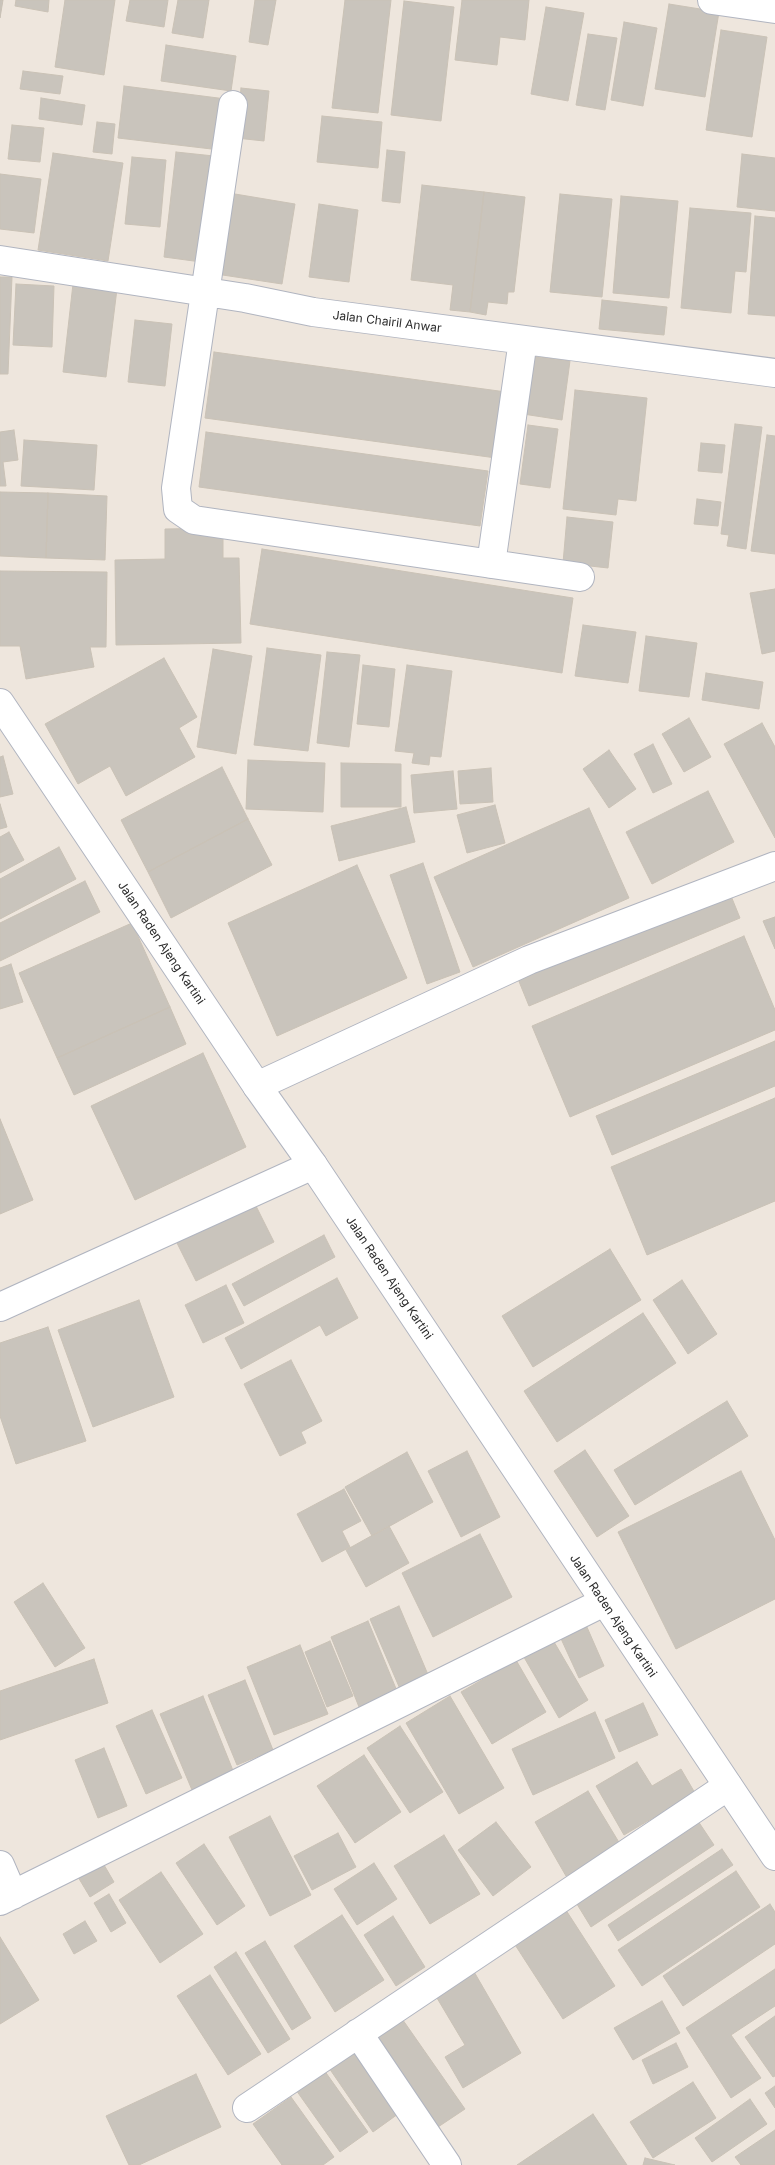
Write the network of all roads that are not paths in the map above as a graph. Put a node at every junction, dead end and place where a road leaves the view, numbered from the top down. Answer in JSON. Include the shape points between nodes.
{"nodes":[{"id":1,"x":712,"y":0,"type":"edge"},
{"id":2,"x":775,"y":9,"type":"edge"},
{"id":3,"x":233,"y":105,"type":"dead end"},
{"id":4,"x":0,"y":260,"type":"edge"},
{"id":5,"x":204,"y":293,"type":"junction"},
{"id":6,"x":523,"y":340,"type":"junction"},
{"id":7,"x":775,"y":373,"type":"edge"},
{"id":8,"x":491,"y":564,"type":"junction"},
{"id":9,"x":580,"y":577,"type":"dead end"},
{"id":10,"x":0,"y":703,"type":"edge"},
{"id":11,"x":775,"y":866,"type":"edge"},
{"id":12,"x":257,"y":1086,"type":"junction"},
{"id":13,"x":314,"y":1165,"type":"junction"},
{"id":14,"x":0,"y":1307,"type":"edge"},
{"id":15,"x":604,"y":1602,"type":"junction"},
{"id":16,"x":728,"y":1786,"type":"junction"},
{"id":17,"x":775,"y":1856,"type":"edge"},
{"id":18,"x":0,"y":1865,"type":"edge"},
{"id":19,"x":6,"y":1898,"type":"edge"},
{"id":20,"x":358,"y":2033,"type":"junction"},
{"id":21,"x":246,"y":2108,"type":"dead end"},
{"id":22,"x":446,"y":2165,"type":"edge"}],
"edges":[{"from":1,"to":2,"type":"street"},
{"from":3,"to":5,"type":"street"},
{"from":4,"to":5,"type":"street","name":"Jalan Chairil Anwar"},
{"from":5,"to":6,"type":"street","name":"Jalan Chairil Anwar","via":[[313,312]]},
{"from":5,"to":8,"type":"street","via":[[176,488],[178,509],[194,520]]},
{"from":6,"to":7,"type":"street","name":"Jalan Chairil Anwar"},
{"from":6,"to":8,"type":"street"},
{"from":8,"to":9,"type":"street"},
{"from":10,"to":12,"type":"street","name":"Jalan Raden Ajeng Kartini"},
{"from":11,"to":12,"type":"street","via":[[529,960]]},
{"from":12,"to":13,"type":"street","name":"Jalan Raden Ajeng Kartini"},
{"from":13,"to":14,"type":"street"},
{"from":13,"to":15,"type":"street","name":"Jalan Raden Ajeng Kartini"},
{"from":15,"to":16,"type":"street","name":"Jalan Raden Ajeng Kartini"},
{"from":15,"to":19,"type":"street"},
{"from":16,"to":17,"type":"street","name":"Jalan Raden Ajeng Kartini"},
{"from":16,"to":20,"type":"street"},
{"from":18,"to":19,"type":"street"},
{"from":20,"to":21,"type":"street"},
{"from":20,"to":22,"type":"street"}]}
